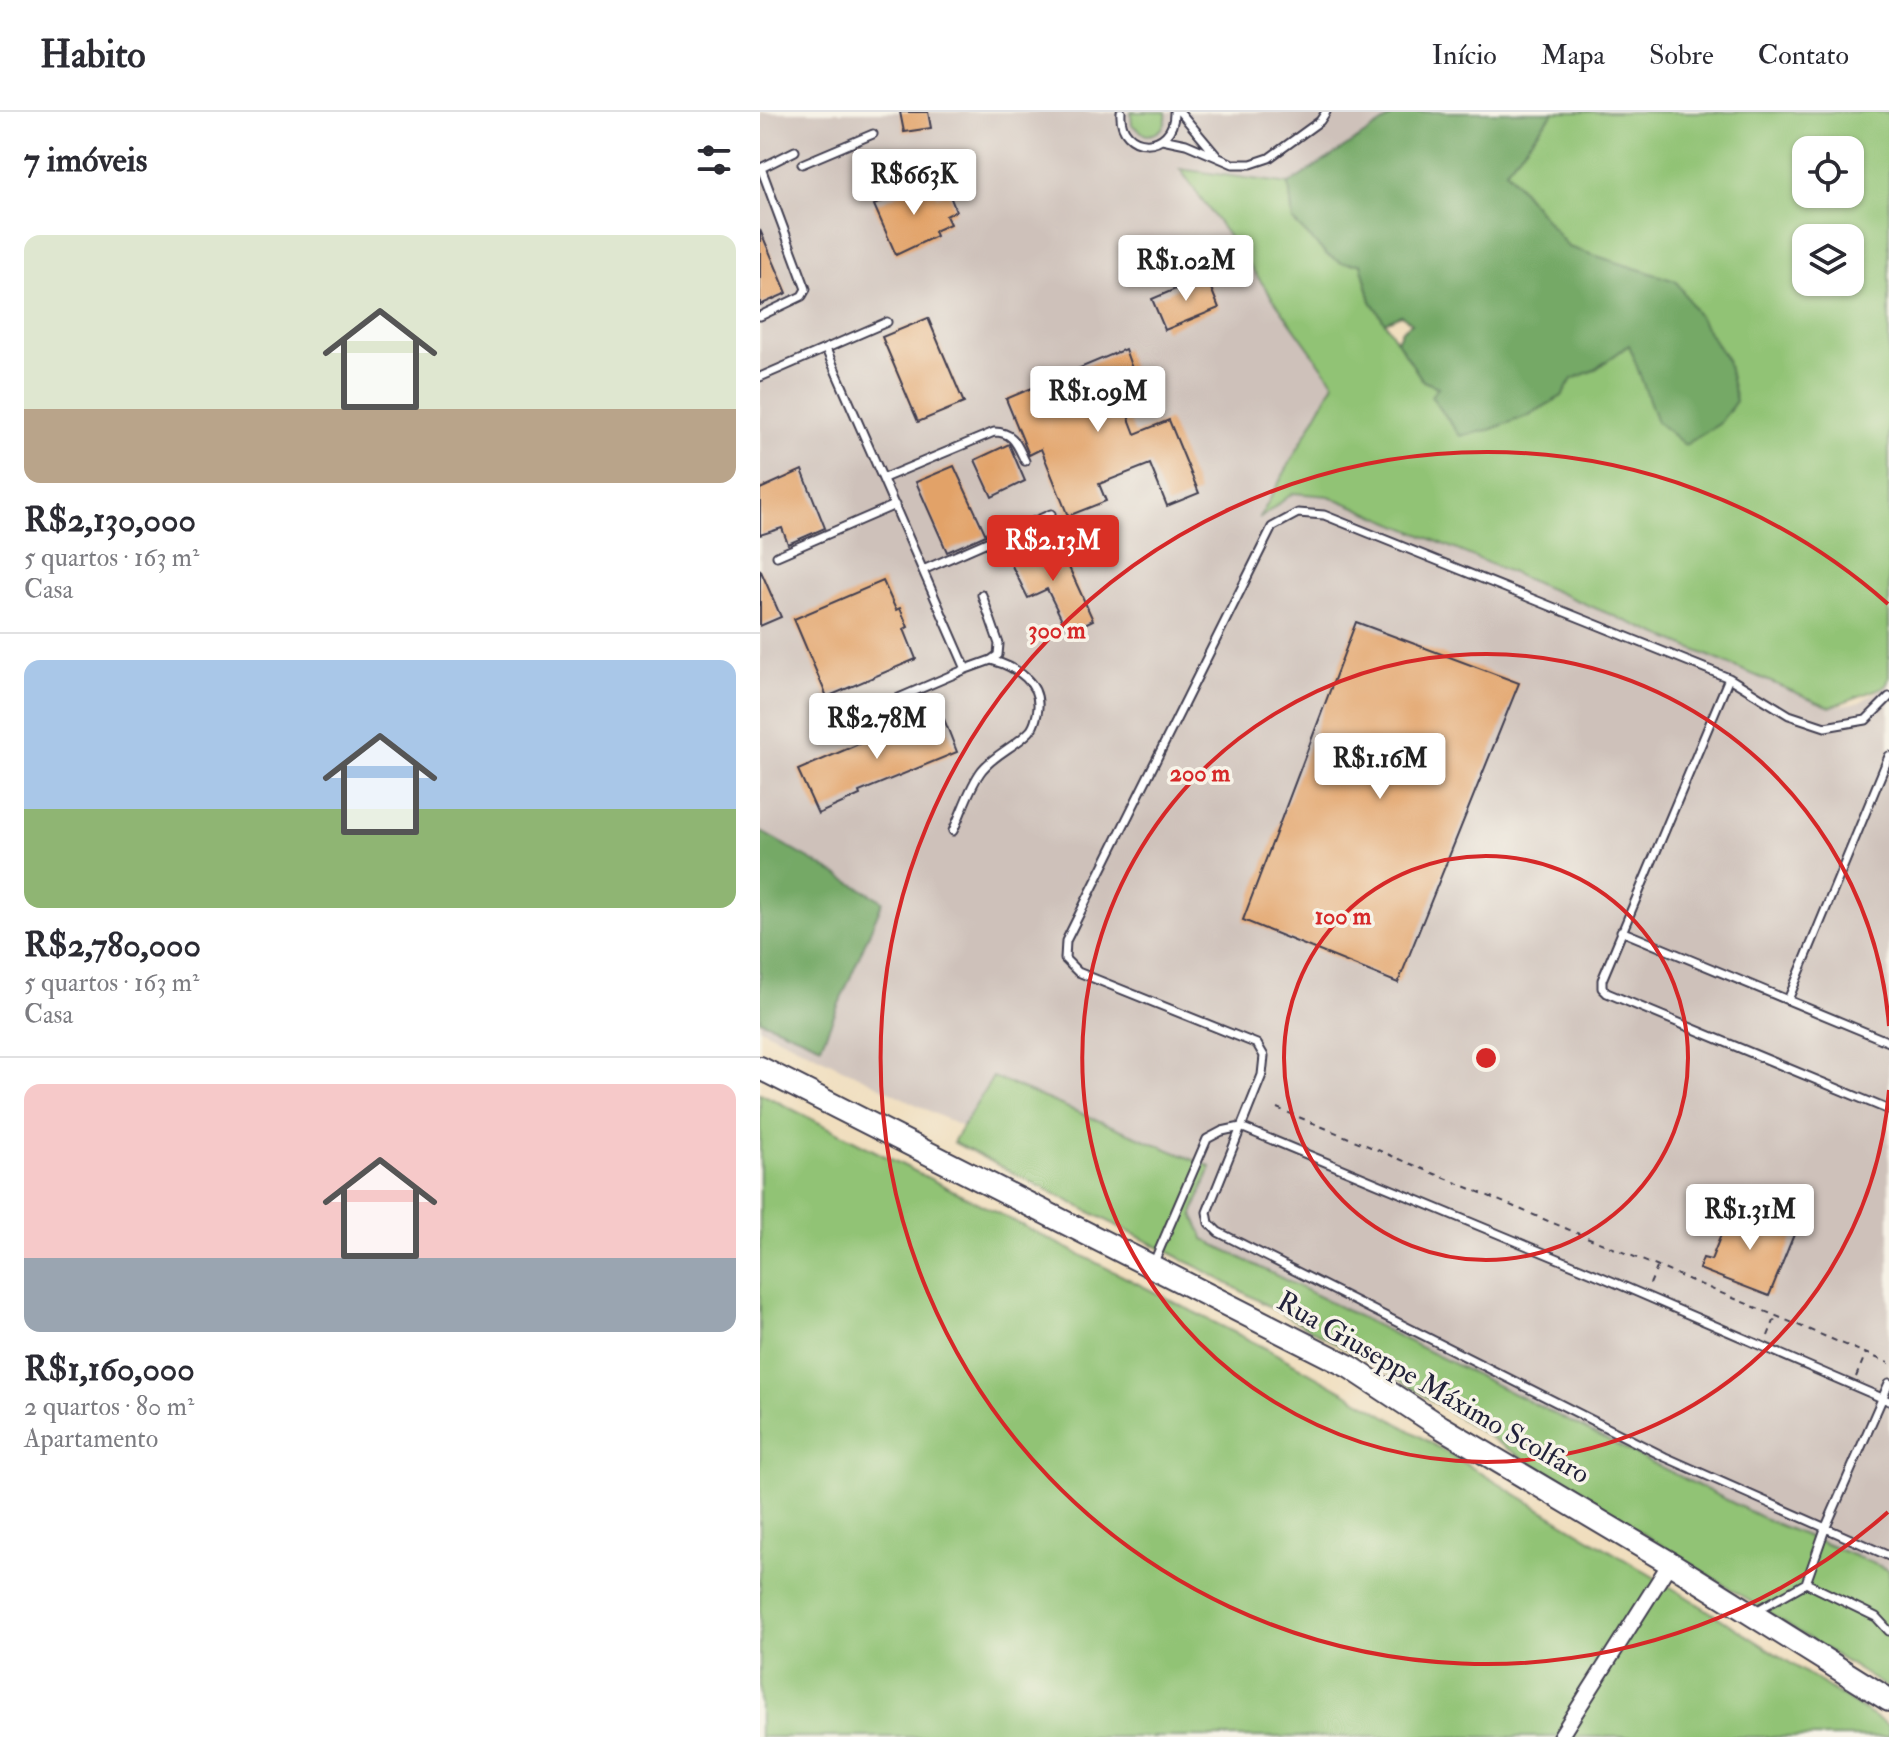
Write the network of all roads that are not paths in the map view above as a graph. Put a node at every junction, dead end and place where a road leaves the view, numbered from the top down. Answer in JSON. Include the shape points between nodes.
{"nodes":[{"id":1,"x":1121,"y":112,"type":"edge"},
{"id":2,"x":1177,"y":112,"type":"edge"},
{"id":3,"x":1326,"y":112,"type":"edge"},
{"id":4,"x":873,"y":134,"type":"dead end"},
{"id":5,"x":1162,"y":139,"type":"junction"},
{"id":6,"x":795,"y":151,"type":"dead end"},
{"id":7,"x":1220,"y":159,"type":"junction"},
{"id":8,"x":802,"y":164,"type":"dead end"},
{"id":9,"x":760,"y":168,"type":"edge"},
{"id":10,"x":760,"y":316,"type":"edge"},
{"id":11,"x":887,"y":322,"type":"dead end"},
{"id":12,"x":826,"y":349,"type":"junction"},
{"id":13,"x":760,"y":377,"type":"edge"},
{"id":14,"x":1025,"y":461,"type":"dead end"},
{"id":15,"x":884,"y":478,"type":"junction"},
{"id":16,"x":895,"y":505,"type":"junction"},
{"id":17,"x":1051,"y":514,"type":"dead end"},
{"id":18,"x":777,"y":556,"type":"dead end"},
{"id":19,"x":923,"y":570,"type":"junction"},
{"id":20,"x":982,"y":595,"type":"dead end"},
{"id":21,"x":991,"y":660,"type":"junction"},
{"id":22,"x":966,"y":669,"type":"junction"},
{"id":23,"x":1729,"y":678,"type":"junction"},
{"id":24,"x":1889,"y":697,"type":"edge"},
{"id":25,"x":829,"y":728,"type":"dead end"},
{"id":26,"x":1889,"y":756,"type":"edge"},
{"id":27,"x":953,"y":831,"type":"dead end"},
{"id":28,"x":1621,"y":931,"type":"junction"},
{"id":29,"x":1788,"y":1000,"type":"junction"},
{"id":30,"x":1889,"y":1042,"type":"edge"},
{"id":31,"x":760,"y":1068,"type":"edge"},
{"id":32,"x":1889,"y":1110,"type":"edge"},
{"id":33,"x":1241,"y":1127,"type":"junction"},
{"id":34,"x":1153,"y":1265,"type":"junction"},
{"id":35,"x":1889,"y":1383,"type":"edge"},
{"id":36,"x":1886,"y":1399,"type":"edge"},
{"id":37,"x":1825,"y":1529,"type":"junction"},
{"id":38,"x":1889,"y":1556,"type":"edge"},
{"id":39,"x":1670,"y":1563,"type":"junction"},
{"id":40,"x":1806,"y":1583,"type":"junction"},
{"id":41,"x":1751,"y":1614,"type":"junction"},
{"id":42,"x":1889,"y":1631,"type":"edge"},
{"id":43,"x":1889,"y":1700,"type":"edge"},
{"id":44,"x":1560,"y":1737,"type":"edge"}],
"edges":[{"from":1,"to":5,"type":"lane","via":[[1122,127],[1135,141]]},
{"from":2,"to":5,"type":"lane"},
{"from":2,"to":7,"type":"lane"},
{"from":3,"to":7,"type":"lane","via":[[1269,158],[1251,164]]},
{"from":4,"to":8,"type":"lane"},
{"from":5,"to":7,"type":"lane"},
{"from":6,"to":9,"type":"lane"},
{"from":9,"to":10,"type":"lane","via":[[806,289],[802,296]]},
{"from":11,"to":12,"type":"lane"},
{"from":12,"to":13,"type":"lane"},
{"from":12,"to":15,"type":"lane"},
{"from":14,"to":15,"type":"lane","via":[[1012,437],[994,432]]},
{"from":15,"to":16,"type":"lane"},
{"from":16,"to":18,"type":"lane"},
{"from":16,"to":19,"type":"lane"},
{"from":17,"to":19,"type":"lane"},
{"from":19,"to":22,"type":"lane"},
{"from":20,"to":21,"type":"lane","via":[[999,644],[998,655]]},
{"from":21,"to":22,"type":"lane"},
{"from":21,"to":27,"type":"lane","via":[[1025,675],[1036,689],[1039,706],[1034,727],[978,775]]},
{"from":22,"to":25,"type":"lane"},
{"from":23,"to":24,"type":"lane","via":[[1789,715],[1825,727],[1866,720]]},
{"from":23,"to":28,"type":"lane"},
{"from":23,"to":33,"type":"lane","via":[[1324,515],[1298,513],[1272,527],[1066,941],[1065,959],[1078,972],[1257,1044],[1264,1056],[1262,1075]]},
{"from":26,"to":29,"type":"lane"},
{"from":28,"to":29,"type":"lane"},
{"from":28,"to":32,"type":"lane","via":[[1602,980],[1607,993]]},
{"from":29,"to":30,"type":"lane"},
{"from":31,"to":34,"type":"main road","name":"Rua Giuseppe Máximo Scolfaro"},
{"from":33,"to":34,"type":"lane","via":[[1207,1139]]},
{"from":33,"to":36,"type":"lane"},
{"from":33,"to":37,"type":"lane","via":[[1207,1212],[1218,1232],[1546,1399]]},
{"from":34,"to":39,"type":"main road","name":"Rua Giuseppe Máximo Scolfaro","via":[[1350,1367]]},
{"from":35,"to":36,"type":"lane"},
{"from":36,"to":37,"type":"lane"},
{"from":37,"to":38,"type":"lane"},
{"from":37,"to":40,"type":"lane"},
{"from":39,"to":41,"type":"main road","name":"Rua Giuseppe Máximo Scolfaro"},
{"from":39,"to":44,"type":"street"},
{"from":40,"to":41,"type":"lane"},
{"from":40,"to":42,"type":"lane","via":[[1876,1617]]},
{"from":41,"to":43,"type":"main road","name":"Rua Giuseppe Máximo Scolfaro"}]}
